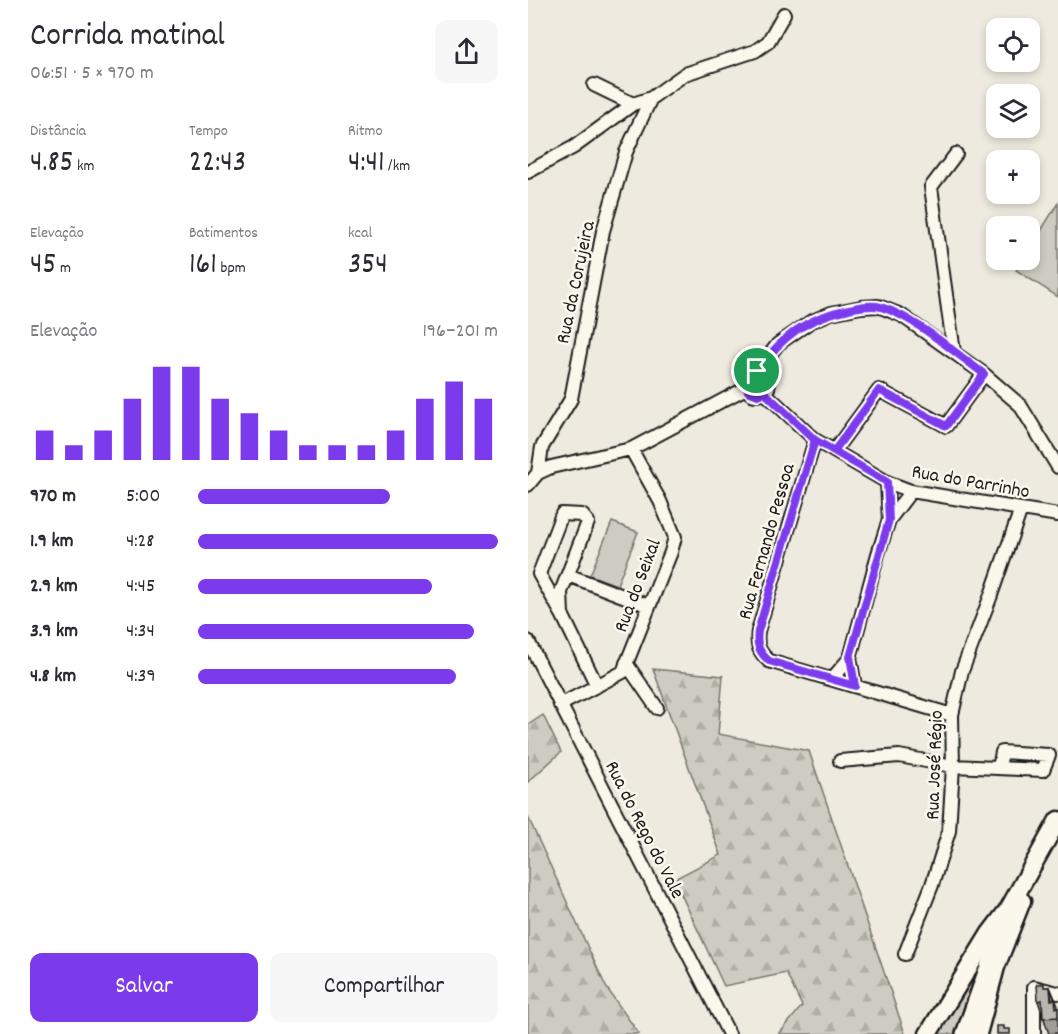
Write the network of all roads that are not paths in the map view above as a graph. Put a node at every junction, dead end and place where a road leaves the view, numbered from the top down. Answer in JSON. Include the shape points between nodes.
{"nodes":[{"id":1,"x":784,"y":14,"type":"dead end"},
{"id":2,"x":594,"y":85,"type":"dead end"},
{"id":3,"x":651,"y":98,"type":"junction"},
{"id":4,"x":633,"y":104,"type":"junction"},
{"id":5,"x":956,"y":153,"type":"dead end"},
{"id":6,"x":528,"y":172,"type":"edge"},
{"id":7,"x":954,"y":352,"type":"junction"},
{"id":8,"x":757,"y":371,"type":"junction"},
{"id":9,"x":984,"y":374,"type":"junction"},
{"id":10,"x":746,"y":388,"type":"junction"},
{"id":11,"x":765,"y":393,"type":"junction"},
{"id":12,"x":815,"y":440,"type":"junction"},
{"id":13,"x":631,"y":449,"type":"junction"},
{"id":14,"x":834,"y":451,"type":"junction"},
{"id":15,"x":1058,"y":467,"type":"edge"},
{"id":16,"x":533,"y":470,"type":"edge"},
{"id":17,"x":887,"y":482,"type":"junction"},
{"id":18,"x":528,"y":485,"type":"edge"},
{"id":19,"x":910,"y":491,"type":"junction"},
{"id":20,"x":1021,"y":509,"type":"junction"},
{"id":21,"x":1058,"y":515,"type":"edge"},
{"id":22,"x":889,"y":520,"type":"junction"},
{"id":23,"x":568,"y":575,"type":"junction"},
{"id":24,"x":649,"y":606,"type":"junction"},
{"id":25,"x":562,"y":614,"type":"junction"},
{"id":26,"x":528,"y":642,"type":"edge"},
{"id":27,"x":850,"y":657,"type":"junction"},
{"id":28,"x":626,"y":663,"type":"junction"},
{"id":29,"x":832,"y":679,"type":"junction"},
{"id":30,"x":597,"y":686,"type":"junction"},
{"id":31,"x":855,"y":686,"type":"junction"},
{"id":32,"x":560,"y":705,"type":"junction"},
{"id":33,"x":657,"y":708,"type":"dead end"},
{"id":34,"x":952,"y":715,"type":"junction"},
{"id":35,"x":1053,"y":756,"type":"edge"},
{"id":36,"x":840,"y":761,"type":"dead end"},
{"id":37,"x":953,"y":766,"type":"junction"},
{"id":38,"x":1058,"y":820,"type":"edge"},
{"id":39,"x":1058,"y":833,"type":"edge"},
{"id":40,"x":1009,"y":908,"type":"junction"},
{"id":41,"x":905,"y":954,"type":"dead end"},
{"id":42,"x":996,"y":967,"type":"junction"},
{"id":43,"x":1058,"y":993,"type":"edge"},
{"id":44,"x":729,"y":1034,"type":"edge"},
{"id":45,"x":928,"y":1034,"type":"edge"},
{"id":46,"x":964,"y":1034,"type":"edge"},
{"id":47,"x":972,"y":1034,"type":"edge"},
{"id":48,"x":978,"y":1034,"type":"edge"},
{"id":49,"x":1034,"y":1034,"type":"edge"}],
"edges":[{"from":1,"to":3,"type":"street","via":[[768,42],[755,51],[685,74]]},
{"from":2,"to":4,"type":"street"},
{"from":3,"to":4,"type":"street"},
{"from":3,"to":16,"type":"street","name":"Rua da Corujeira","via":[[626,152],[603,231],[571,399]]},
{"from":4,"to":6,"type":"street","via":[[574,147]]},
{"from":5,"to":7,"type":"street","via":[[931,187]]},
{"from":7,"to":8,"type":"street","via":[[901,315],[878,306],[861,307],[831,313],[793,332]]},
{"from":7,"to":9,"type":"street"},
{"from":8,"to":10,"type":"street","via":[[747,376]]},
{"from":8,"to":11,"type":"street","via":[[769,381]]},
{"from":9,"to":14,"type":"street","via":[[946,426],[879,390]]},
{"from":9,"to":15,"type":"street","via":[[1020,405]]},
{"from":10,"to":11,"type":"street","via":[[754,395]]},
{"from":10,"to":13,"type":"street"},
{"from":11,"to":12,"type":"street","name":"Rua do Parrinho"},
{"from":12,"to":14,"type":"street","name":"Rua do Parrinho"},
{"from":12,"to":29,"type":"street","name":"Rua Fernando Pessoa","via":[[756,642],[769,661]]},
{"from":13,"to":16,"type":"street"},
{"from":13,"to":24,"type":"street","name":"Rua do Seixal","via":[[675,537]]},
{"from":14,"to":17,"type":"street","name":"Rua do Parrinho"},
{"from":16,"to":18,"type":"street"},
{"from":17,"to":19,"type":"street","name":"Rua do Parrinho"},
{"from":17,"to":22,"type":"street"},
{"from":19,"to":20,"type":"street","name":"Rua do Parrinho"},
{"from":19,"to":22,"type":"street"},
{"from":20,"to":21,"type":"street","name":"Rua do Parrinho"},
{"from":20,"to":34,"type":"street","name":"Rua José Régio","via":[[962,671]]},
{"from":22,"to":27,"type":"street"},
{"from":23,"to":24,"type":"street"},
{"from":23,"to":25,"type":"street","via":[[561,592]]},
{"from":23,"to":25,"type":"street","via":[[588,522],[582,515],[562,514],[539,574]]},
{"from":24,"to":28,"type":"street","name":"Rua do Seixal"},
{"from":25,"to":30,"type":"street"},
{"from":26,"to":32,"type":"street","name":"Rua do Rego do Vale"},
{"from":27,"to":29,"type":"street"},
{"from":27,"to":31,"type":"street"},
{"from":28,"to":30,"type":"street","name":"Rua do Seixal","via":[[622,672]]},
{"from":28,"to":33,"type":"street"},
{"from":29,"to":31,"type":"street"},
{"from":30,"to":32,"type":"street","name":"Rua do Seixal"},
{"from":31,"to":34,"type":"street"},
{"from":32,"to":44,"type":"street","name":"Rua do Rego do Vale"},
{"from":34,"to":37,"type":"street","name":"Rua José Régio"},
{"from":35,"to":37,"type":"street","via":[[1043,770]]},
{"from":36,"to":37,"type":"street","via":[[899,756]]},
{"from":37,"to":41,"type":"street","name":"Rua José Régio","via":[[950,831]]},
{"from":38,"to":40,"type":"highway"},
{"from":39,"to":42,"type":"highway","via":[[1014,918]]},
{"from":40,"to":45,"type":"highway"},
{"from":40,"to":46,"type":"main road"},
{"from":42,"to":47,"type":"main road"},
{"from":42,"to":48,"type":"highway"},
{"from":43,"to":49,"type":"street","via":[[1034,987]]}]}
